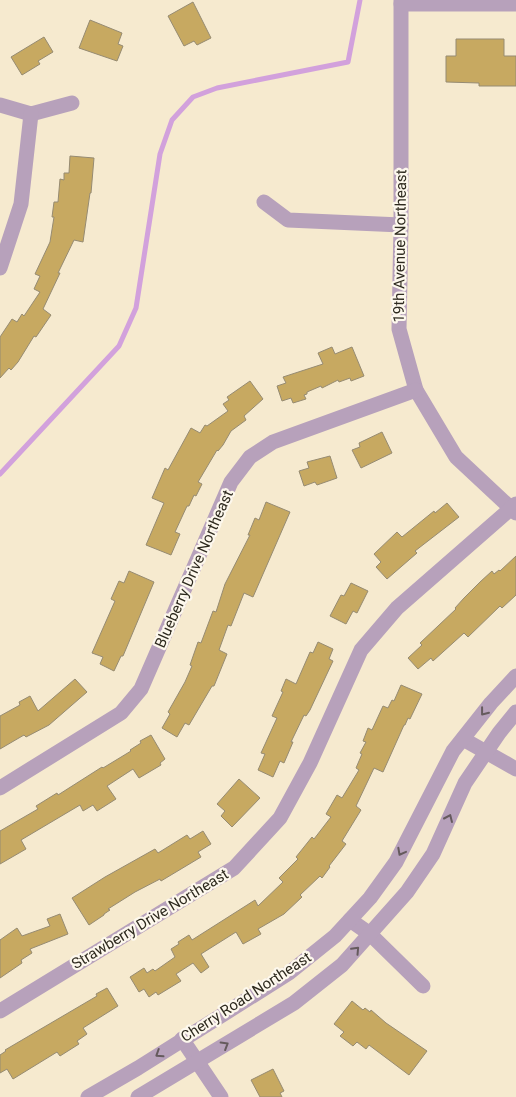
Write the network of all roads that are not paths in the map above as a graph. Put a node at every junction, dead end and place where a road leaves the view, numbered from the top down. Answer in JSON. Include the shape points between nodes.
{"nodes":[{"id":1,"x":401,"y":2,"type":"edge"},
{"id":2,"x":516,"y":4,"type":"edge"},
{"id":3,"x":72,"y":103,"type":"dead end"},
{"id":4,"x":0,"y":105,"type":"edge"},
{"id":5,"x":31,"y":114,"type":"junction"},
{"id":6,"x":264,"y":202,"type":"dead end"},
{"id":7,"x":401,"y":225,"type":"junction"},
{"id":8,"x":0,"y":268,"type":"edge"},
{"id":9,"x":416,"y":390,"type":"junction"},
{"id":10,"x":514,"y":508,"type":"edge"},
{"id":11,"x":516,"y":676,"type":"edge"},
{"id":12,"x":516,"y":712,"type":"edge"},
{"id":13,"x":463,"y":739,"type":"junction"},
{"id":14,"x":487,"y":751,"type":"junction"},
{"id":15,"x":516,"y":769,"type":"edge"},
{"id":16,"x":0,"y":788,"type":"edge"},
{"id":17,"x":350,"y":920,"type":"junction"},
{"id":18,"x":370,"y":934,"type":"junction"},
{"id":19,"x":423,"y":986,"type":"dead end"},
{"id":20,"x":0,"y":1011,"type":"edge"},
{"id":21,"x":182,"y":1039,"type":"junction"},
{"id":22,"x":198,"y":1062,"type":"junction"},
{"id":23,"x":88,"y":1097,"type":"edge"},
{"id":24,"x":138,"y":1097,"type":"edge"},
{"id":25,"x":221,"y":1097,"type":"edge"}],
"edges":[{"from":1,"to":2,"type":"street"},
{"from":1,"to":7,"type":"street","name":"19th Avenue Northeast"},
{"from":3,"to":5,"type":"street"},
{"from":4,"to":5,"type":"street"},
{"from":5,"to":8,"type":"street","via":[[21,204]]},
{"from":6,"to":7,"type":"street","via":[[288,220]]},
{"from":7,"to":9,"type":"street","name":"19th Avenue Northeast","via":[[399,329]]},
{"from":9,"to":10,"type":"street","name":"19th Avenue Northeast","via":[[456,457]]},
{"from":9,"to":16,"type":"street","name":"Blueberry Drive Northeast","via":[[273,442],[250,457],[231,482],[141,689],[120,713]]},
{"from":10,"to":20,"type":"street","name":"Strawberry Drive Northeast","via":[[397,608],[361,650],[310,763],[280,818],[234,868]]},
{"from":11,"to":13,"type":"street","name":"Cherry Road Northeast","one_way":true},
{"from":12,"to":14,"type":"street","name":"Cherry Road Northeast"},
{"from":13,"to":14,"type":"street"},
{"from":13,"to":17,"type":"street","name":"Cherry Road Northeast","one_way":true,"via":[[453,751],[396,862]]},
{"from":14,"to":15,"type":"street"},
{"from":18,"to":14,"type":"street","name":"Cherry Road Northeast","one_way":true,"via":[[407,892],[433,854],[465,783]]},
{"from":17,"to":18,"type":"street"},
{"from":17,"to":21,"type":"street","name":"Cherry Road Northeast","via":[[289,973]]},
{"from":18,"to":19,"type":"street"},
{"from":22,"to":18,"type":"street","name":"Cherry Road Northeast","one_way":true,"via":[[294,1003],[342,965]]},
{"from":21,"to":22,"type":"street"},
{"from":21,"to":23,"type":"street","name":"Cherry Road Northeast","one_way":true},
{"from":22,"to":24,"type":"street","name":"Cherry Road Northeast"},
{"from":22,"to":25,"type":"street"}]}
